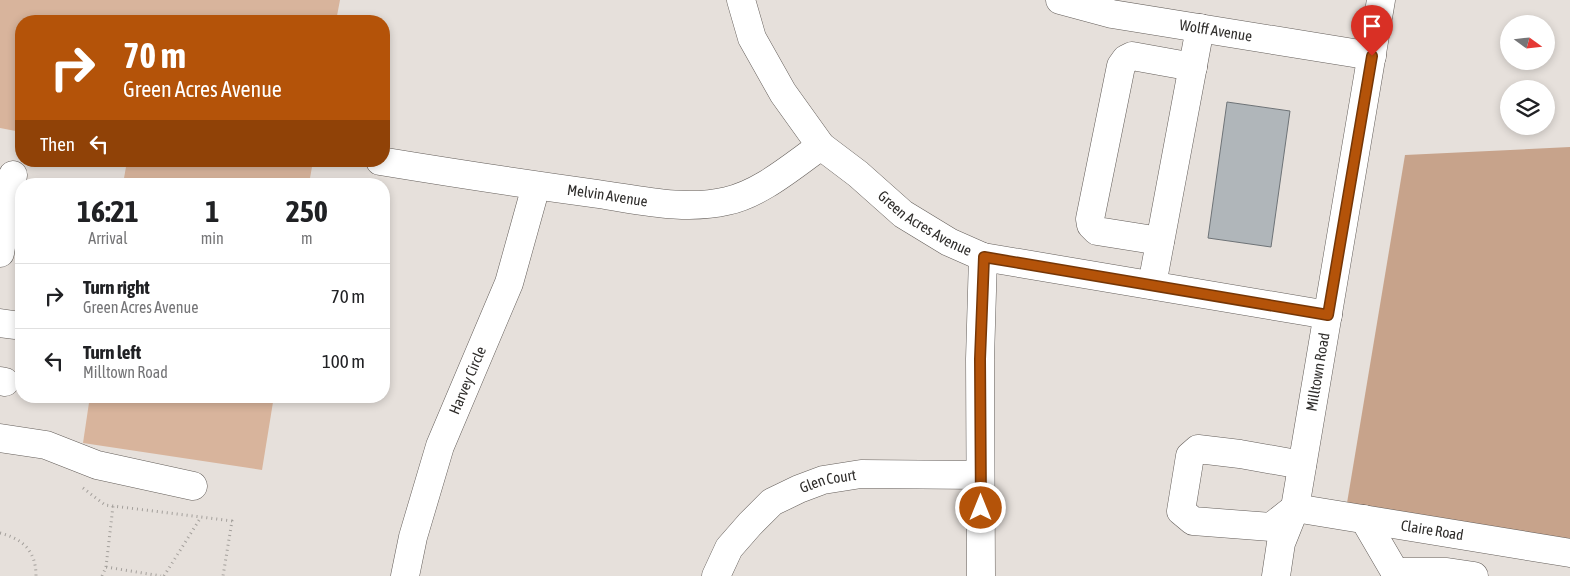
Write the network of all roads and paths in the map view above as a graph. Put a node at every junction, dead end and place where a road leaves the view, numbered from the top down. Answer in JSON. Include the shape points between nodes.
{"nodes":[{"id":1,"x":741,"y":0,"type":"edge"},
{"id":2,"x":1060,"y":0,"type":"edge"},
{"id":3,"x":1381,"y":0,"type":"edge"},
{"id":4,"x":1200,"y":28,"type":"junction"},
{"id":5,"x":1372,"y":56,"type":"junction"},
{"id":6,"x":1193,"y":67,"type":"junction"},
{"id":7,"x":822,"y":146,"type":"junction"},
{"id":8,"x":390,"y":163,"type":"edge"},
{"id":9,"x":15,"y":181,"type":"edge"},
{"id":10,"x":536,"y":186,"type":"junction"},
{"id":11,"x":1160,"y":241,"type":"junction"},
{"id":12,"x":0,"y":253,"type":"edge"},
{"id":13,"x":984,"y":257,"type":"junction"},
{"id":14,"x":1152,"y":285,"type":"junction"},
{"id":15,"x":1328,"y":315,"type":"junction"},
{"id":16,"x":0,"y":438,"type":"edge"},
{"id":17,"x":1302,"y":465,"type":"junction"},
{"id":18,"x":980,"y":474,"type":"junction"},
{"id":19,"x":193,"y":486,"type":"dead end"},
{"id":20,"x":113,"y":506,"type":"dead end"},
{"id":21,"x":1294,"y":508,"type":"junction"},
{"id":22,"x":1364,"y":519,"type":"junction"},
{"id":23,"x":0,"y":533,"type":"edge"},
{"id":24,"x":1570,"y":553,"type":"edge"},
{"id":25,"x":106,"y":567,"type":"junction"},
{"id":26,"x":1395,"y":574,"type":"edge"},
{"id":27,"x":36,"y":576,"type":"edge"},
{"id":28,"x":102,"y":576,"type":"edge"},
{"id":29,"x":163,"y":576,"type":"edge"},
{"id":30,"x":223,"y":576,"type":"edge"},
{"id":31,"x":405,"y":576,"type":"edge"},
{"id":32,"x":716,"y":576,"type":"edge"},
{"id":33,"x":981,"y":576,"type":"edge"},
{"id":34,"x":1276,"y":576,"type":"edge"},
{"id":35,"x":1295,"y":576,"type":"edge"},
{"id":36,"x":1474,"y":576,"type":"edge"}],
"edges":[{"from":1,"to":7,"type":"street","name":"Green Acres Avenue","via":[[752,38],[783,92]]},
{"from":2,"to":4,"type":"street","name":"Wolff Avenue","via":[[1112,14]]},
{"from":3,"to":5,"type":"street","name":"Milltown Road"},
{"from":4,"to":5,"type":"street","name":"Wolff Avenue"},
{"from":4,"to":6,"type":"street"},
{"from":5,"to":15,"type":"street","name":"Milltown Road"},
{"from":6,"to":11,"type":"street"},
{"from":6,"to":11,"type":"street","via":[[1132,56],[1121,66],[1090,219],[1098,231]]},
{"from":7,"to":10,"type":"street","name":"Melvin Avenue","via":[[758,189],[728,201],[698,206]]},
{"from":7,"to":13,"type":"street","name":"Green Acres Avenue","via":[[903,214],[949,242]]},
{"from":8,"to":10,"type":"street","name":"Melvin Avenue"},
{"from":9,"to":12,"type":"street"},
{"from":10,"to":31,"type":"street","name":"Harvey Circle","via":[[509,283],[440,446]]},
{"from":11,"to":14,"type":"street"},
{"from":13,"to":14,"type":"street","name":"Green Acres Avenue"},
{"from":13,"to":18,"type":"street"},
{"from":14,"to":15,"type":"street","name":"Green Acres Avenue"},
{"from":15,"to":17,"type":"street","name":"Milltown Road"},
{"from":16,"to":19,"type":"street","via":[[46,445],[97,465]]},
{"from":17,"to":21,"type":"street","name":"Milltown Road"},
{"from":17,"to":21,"type":"street","via":[[1198,449],[1190,456],[1181,511],[1192,521],[1271,527]]},
{"from":18,"to":32,"type":"street","name":"Glen Court","via":[[861,474],[822,480],[772,502],[730,548]]},
{"from":18,"to":33,"type":"street"},
{"from":20,"to":25,"type":"path"},
{"from":21,"to":22,"type":"street","name":"Claire Road"},
{"from":21,"to":34,"type":"street","name":"Milltown Road","via":[[1282,543]]},
{"from":21,"to":35,"type":"street","name":"Milltown Road"},
{"from":22,"to":24,"type":"street","name":"Claire Road"},
{"from":22,"to":26,"type":"street"},
{"from":23,"to":27,"type":"path","via":[[15,537],[29,550],[36,564]]},
{"from":25,"to":28,"type":"path"},
{"from":25,"to":29,"type":"path"},
{"from":26,"to":36,"type":"street","via":[[1447,572]]},
{"from":29,"to":30,"type":"path","via":[[201,518],[232,521]]}]}
